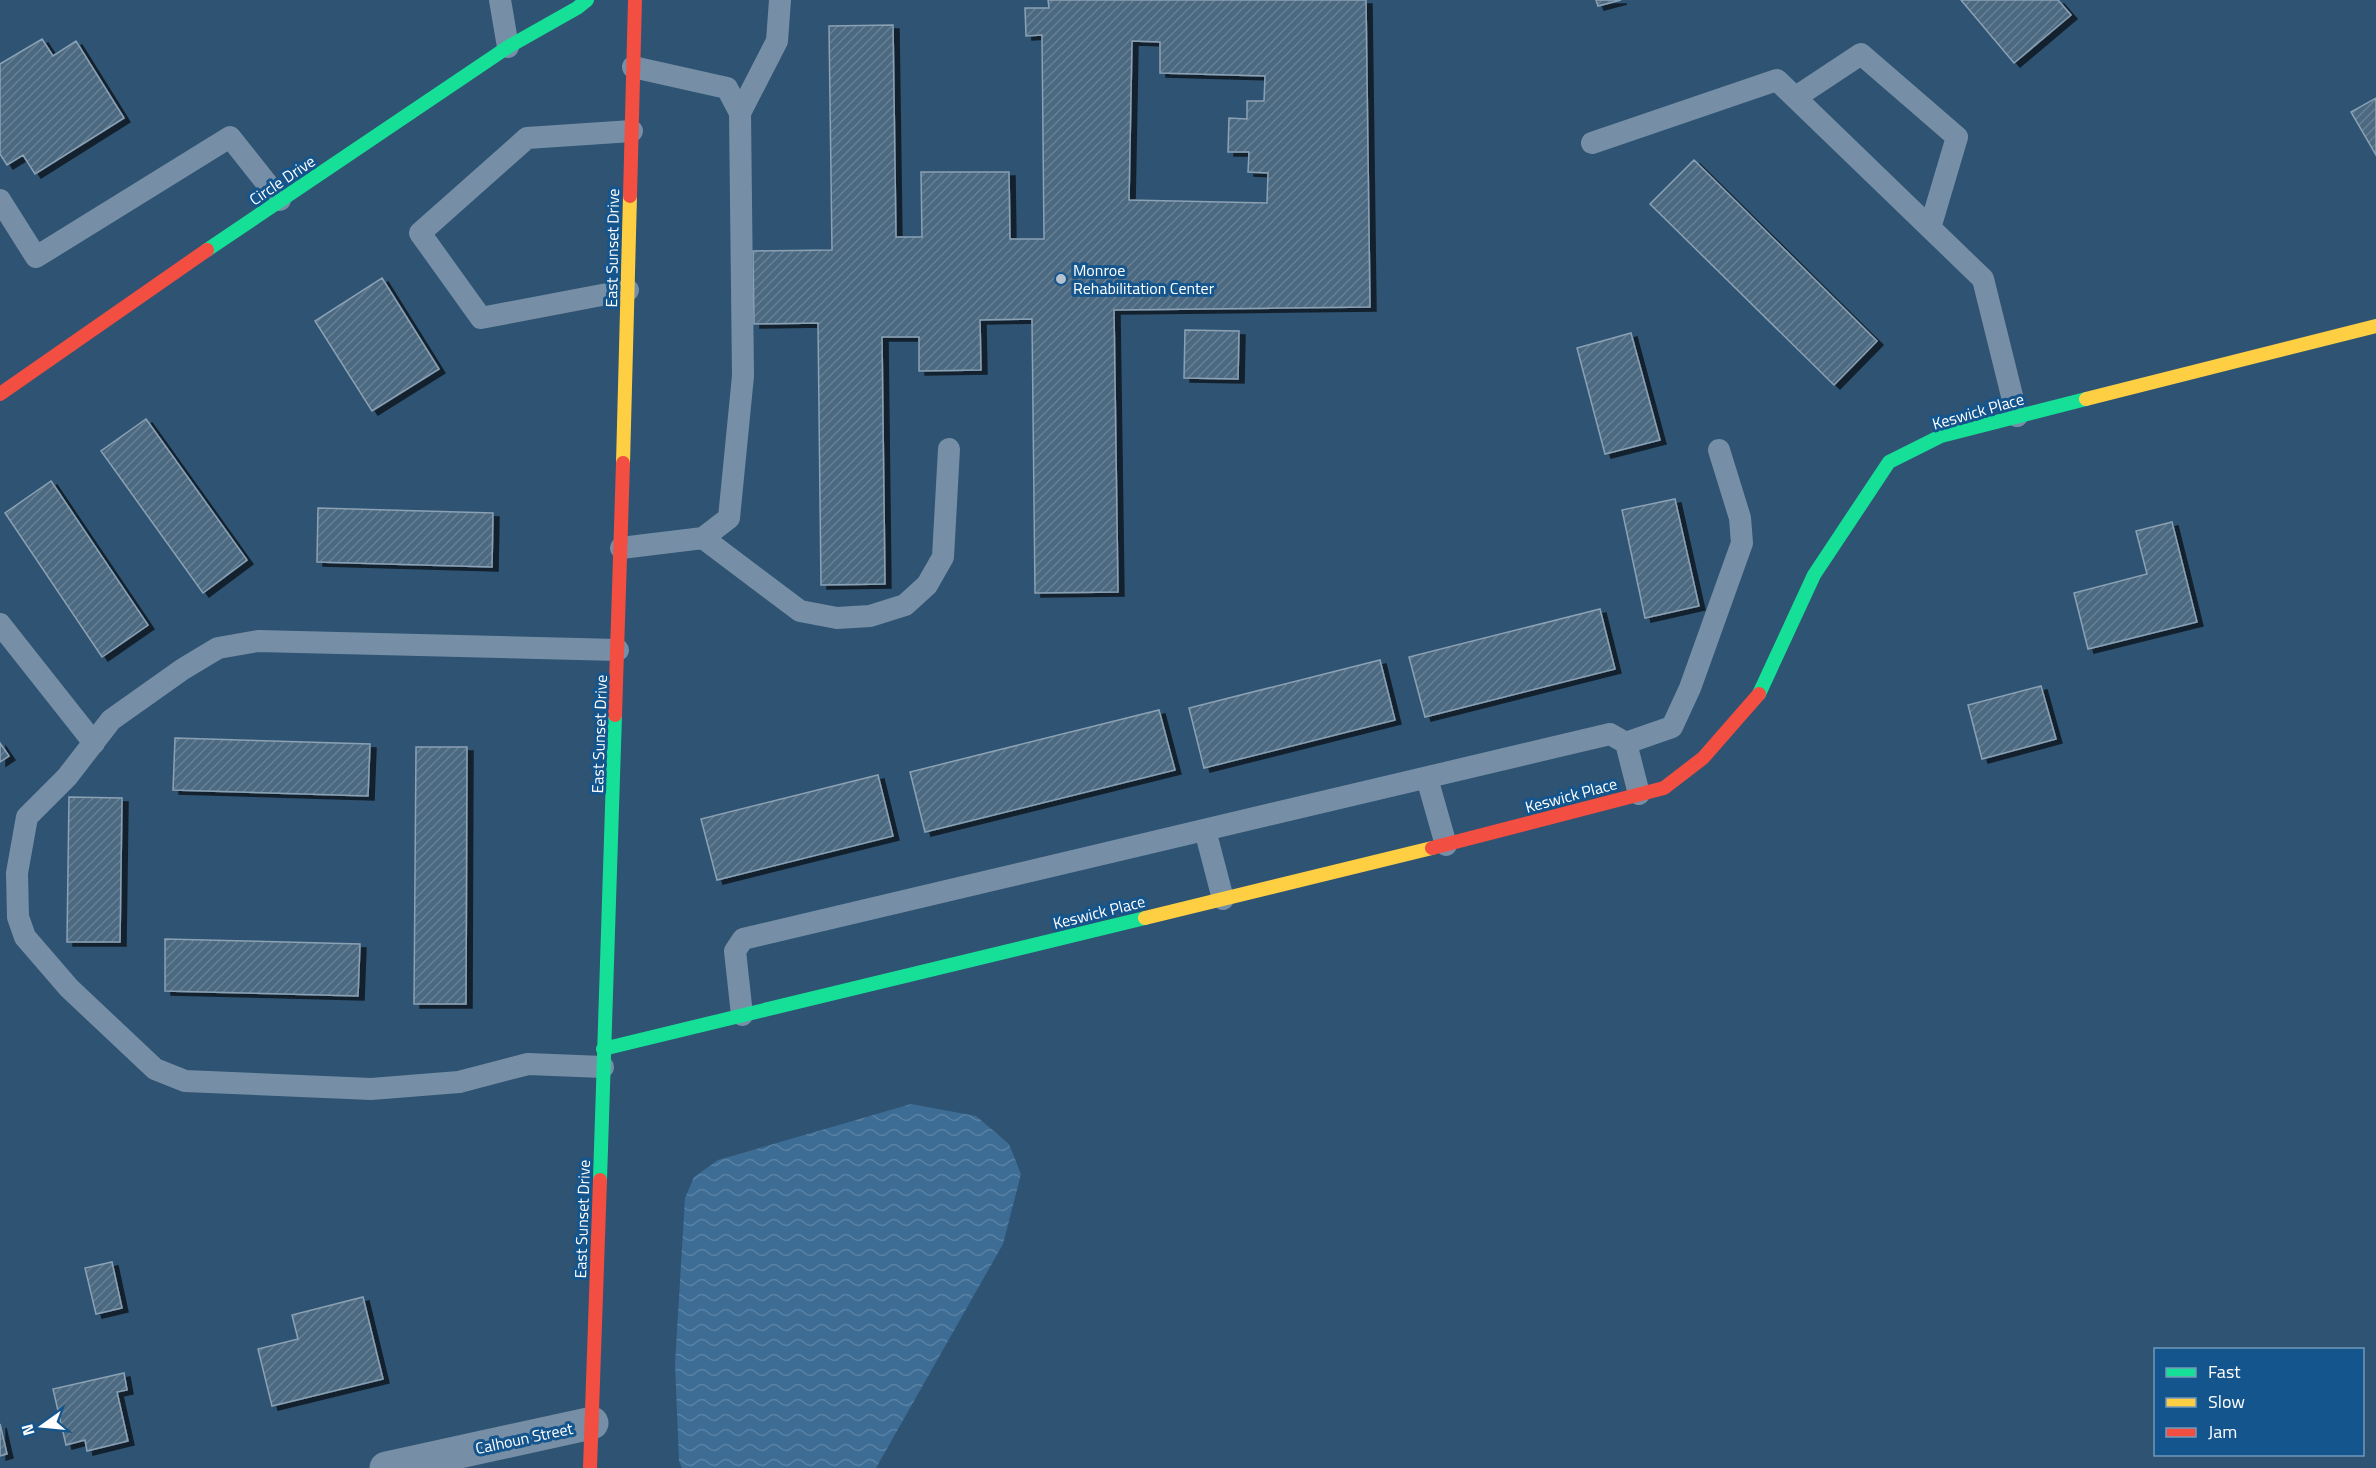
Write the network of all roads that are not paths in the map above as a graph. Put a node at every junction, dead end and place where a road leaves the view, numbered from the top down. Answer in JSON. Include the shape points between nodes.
{"nodes":[{"id":1,"x":500,"y":0,"type":"edge"},
{"id":2,"x":587,"y":0,"type":"edge"},
{"id":3,"x":635,"y":0,"type":"edge"},
{"id":4,"x":780,"y":0,"type":"edge"},
{"id":5,"x":508,"y":47,"type":"junction"},
{"id":6,"x":633,"y":67,"type":"junction"},
{"id":7,"x":1796,"y":97,"type":"junction"},
{"id":8,"x":740,"y":113,"type":"junction"},
{"id":9,"x":632,"y":131,"type":"junction"},
{"id":10,"x":1592,"y":143,"type":"dead end"},
{"id":11,"x":0,"y":200,"type":"edge"},
{"id":12,"x":280,"y":200,"type":"junction"},
{"id":13,"x":1930,"y":228,"type":"junction"},
{"id":14,"x":628,"y":290,"type":"junction"},
{"id":15,"x":2376,"y":326,"type":"edge"},
{"id":16,"x":0,"y":394,"type":"edge"},
{"id":17,"x":2017,"y":416,"type":"junction"},
{"id":18,"x":949,"y":449,"type":"dead end"},
{"id":19,"x":1719,"y":450,"type":"dead end"},
{"id":20,"x":703,"y":538,"type":"junction"},
{"id":21,"x":621,"y":548,"type":"junction"},
{"id":22,"x":0,"y":624,"type":"edge"},
{"id":23,"x":618,"y":650,"type":"junction"},
{"id":24,"x":94,"y":743,"type":"junction"},
{"id":25,"x":1626,"y":743,"type":"junction"},
{"id":26,"x":1427,"y":778,"type":"junction"},
{"id":27,"x":1639,"y":794,"type":"junction"},
{"id":28,"x":1205,"y":830,"type":"junction"},
{"id":29,"x":1446,"y":844,"type":"junction"},
{"id":30,"x":1223,"y":899,"type":"junction"},
{"id":31,"x":742,"y":1015,"type":"junction"},
{"id":32,"x":603,"y":1058,"type":"junction"},
{"id":33,"x":592,"y":1423,"type":"junction"},
{"id":34,"x":386,"y":1468,"type":"edge"},
{"id":35,"x":590,"y":1468,"type":"edge"}],
"edges":[{"from":1,"to":5,"type":"lane"},
{"from":2,"to":5,"type":"street","name":"Circle Drive"},
{"from":3,"to":6,"type":"street","name":"East Sunset Drive"},
{"from":4,"to":8,"type":"lane","via":[[777,41]]},
{"from":5,"to":12,"type":"street","name":"Circle Drive"},
{"from":6,"to":8,"type":"lane","via":[[727,88]]},
{"from":6,"to":9,"type":"street","name":"East Sunset Drive"},
{"from":7,"to":10,"type":"lane","via":[[1777,80]]},
{"from":7,"to":13,"type":"lane"},
{"from":7,"to":13,"type":"lane","via":[[1861,54],[1957,137]]},
{"from":8,"to":20,"type":"lane","via":[[743,376],[729,518]]},
{"from":9,"to":14,"type":"street","name":"East Sunset Drive"},
{"from":9,"to":14,"type":"lane","via":[[527,138],[420,233],[481,318]]},
{"from":11,"to":12,"type":"lane","via":[[36,256],[230,137]]},
{"from":12,"to":16,"type":"street","name":"Circle Drive"},
{"from":13,"to":17,"type":"lane","via":[[1983,279]]},
{"from":14,"to":21,"type":"street","name":"East Sunset Drive"},
{"from":15,"to":17,"type":"street","name":"Keswick Place"},
{"from":17,"to":27,"type":"street","name":"Keswick Place","via":[[1941,436],[1889,462],[1814,575],[1758,697],[1703,758],[1664,788]]},
{"from":18,"to":20,"type":"lane","via":[[943,557],[927,585],[905,605],[870,616],[837,618],[800,611]]},
{"from":19,"to":25,"type":"lane","via":[[1740,518],[1742,543],[1672,727]]},
{"from":20,"to":21,"type":"lane"},
{"from":21,"to":23,"type":"street","name":"East Sunset Drive"},
{"from":22,"to":24,"type":"lane"},
{"from":23,"to":24,"type":"lane","via":[[258,641],[218,648],[111,720]]},
{"from":23,"to":32,"type":"street","name":"East Sunset Drive"},
{"from":24,"to":32,"type":"lane","via":[[27,817],[17,873],[18,917],[25,937],[69,988],[155,1069],[185,1081],[371,1089],[459,1082],[528,1064]]},
{"from":25,"to":26,"type":"lane","via":[[1610,734]]},
{"from":25,"to":27,"type":"lane"},
{"from":26,"to":28,"type":"lane"},
{"from":26,"to":29,"type":"lane"},
{"from":27,"to":29,"type":"street","name":"Keswick Place"},
{"from":28,"to":30,"type":"lane"},
{"from":28,"to":31,"type":"lane","via":[[743,939],[735,951]]},
{"from":29,"to":30,"type":"street","name":"Keswick Place"},
{"from":30,"to":31,"type":"street","name":"Keswick Place"},
{"from":31,"to":32,"type":"street","name":"Keswick Place"},
{"from":32,"to":33,"type":"street","name":"East Sunset Drive"},
{"from":33,"to":34,"type":"street","name":"Calhoun Street"},
{"from":33,"to":35,"type":"street","name":"East Sunset Drive"}]}
